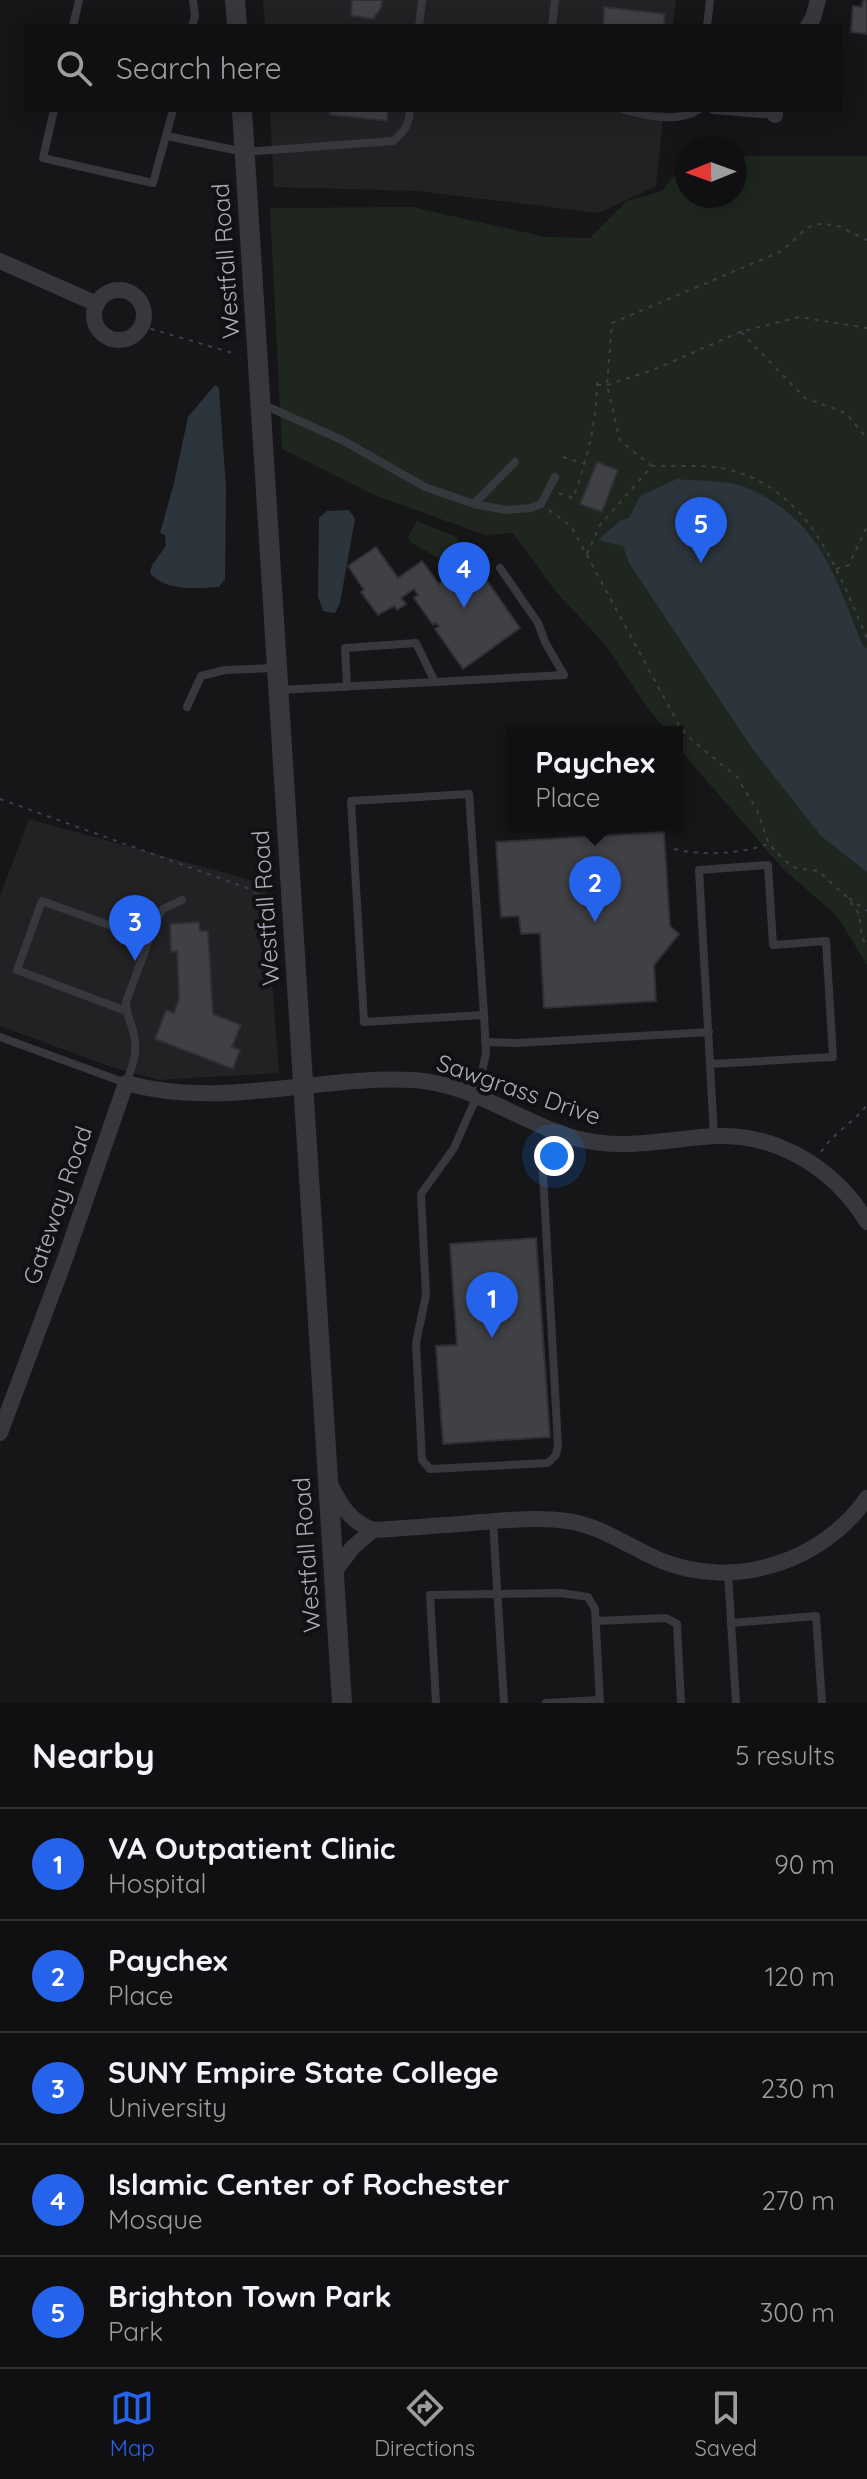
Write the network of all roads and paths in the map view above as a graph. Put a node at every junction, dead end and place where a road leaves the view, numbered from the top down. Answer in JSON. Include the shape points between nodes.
{"nodes":[{"id":1,"x":79,"y":0,"type":"edge"},
{"id":2,"x":193,"y":0,"type":"edge"},
{"id":3,"x":235,"y":0,"type":"edge"},
{"id":4,"x":422,"y":0,"type":"edge"},
{"id":5,"x":555,"y":0,"type":"edge"},
{"id":6,"x":710,"y":0,"type":"edge"},
{"id":7,"x":818,"y":0,"type":"edge"},
{"id":8,"x":73,"y":24,"type":"edge"},
{"id":9,"x":193,"y":24,"type":"edge"},
{"id":10,"x":237,"y":24,"type":"edge"},
{"id":11,"x":419,"y":24,"type":"edge"},
{"id":12,"x":552,"y":24,"type":"edge"},
{"id":13,"x":707,"y":24,"type":"edge"},
{"id":14,"x":809,"y":24,"type":"edge"},
{"id":15,"x":54,"y":112,"type":"edge"},
{"id":16,"x":173,"y":112,"type":"edge"},
{"id":17,"x":242,"y":112,"type":"edge"},
{"id":18,"x":410,"y":112,"type":"edge"},
{"id":19,"x":635,"y":112,"type":"edge"},
{"id":20,"x":693,"y":112,"type":"edge"},
{"id":21,"x":754,"y":112,"type":"edge"},
{"id":22,"x":775,"y":113,"type":"edge"},
{"id":23,"x":167,"y":136,"type":"junction"},
{"id":24,"x":244,"y":152,"type":"junction"},
{"id":25,"x":867,"y":240,"type":"edge"},
{"id":26,"x":0,"y":261,"type":"edge"},
{"id":27,"x":97,"y":304,"type":"junction"},
{"id":28,"x":141,"y":326,"type":"junction"},
{"id":29,"x":867,"y":328,"type":"edge"},
{"id":30,"x":740,"y":332,"type":"junction"},
{"id":31,"x":236,"y":354,"type":"dead end"},
{"id":32,"x":597,"y":378,"type":"dead end"},
{"id":33,"x":597,"y":385,"type":"junction"},
{"id":34,"x":607,"y":385,"type":"junction"},
{"id":35,"x":260,"y":403,"type":"junction"},
{"id":36,"x":867,"y":439,"type":"edge"},
{"id":37,"x":563,"y":457,"type":"dead end"},
{"id":38,"x":515,"y":462,"type":"dead end"},
{"id":39,"x":585,"y":464,"type":"junction"},
{"id":40,"x":652,"y":466,"type":"junction"},
{"id":41,"x":555,"y":477,"type":"dead end"},
{"id":42,"x":558,"y":493,"type":"dead end"},
{"id":43,"x":474,"y":504,"type":"junction"},
{"id":44,"x":541,"y":504,"type":"junction"},
{"id":45,"x":867,"y":526,"type":"edge"},
{"id":46,"x":586,"y":556,"type":"junction"},
{"id":47,"x":500,"y":568,"type":"dead end"},
{"id":48,"x":836,"y":569,"type":"junction"},
{"id":49,"x":867,"y":638,"type":"edge"},
{"id":50,"x":276,"y":668,"type":"junction"},
{"id":51,"x":435,"y":682,"type":"junction"},
{"id":52,"x":347,"y":687,"type":"junction"},
{"id":53,"x":277,"y":690,"type":"junction"},
{"id":54,"x":187,"y":707,"type":"dead end"},
{"id":55,"x":679,"y":726,"type":"edge"},
{"id":56,"x":683,"y":730,"type":"edge"},
{"id":57,"x":0,"y":799,"type":"edge"},
{"id":58,"x":769,"y":844,"type":"junction"},
{"id":59,"x":674,"y":849,"type":"dead end"},
{"id":60,"x":847,"y":897,"type":"junction"},
{"id":61,"x":182,"y":900,"type":"dead end"},
{"id":62,"x":272,"y":902,"type":"dead end"},
{"id":63,"x":867,"y":911,"type":"edge"},
{"id":64,"x":148,"y":939,"type":"junction"},
{"id":65,"x":867,"y":946,"type":"edge"},
{"id":66,"x":126,"y":1011,"type":"junction"},
{"id":67,"x":484,"y":1015,"type":"junction"},
{"id":68,"x":709,"y":1032,"type":"junction"},
{"id":69,"x":0,"y":1037,"type":"edge"},
{"id":70,"x":485,"y":1042,"type":"junction"},
{"id":71,"x":710,"y":1064,"type":"junction"},
{"id":72,"x":126,"y":1083,"type":"junction"},
{"id":73,"x":302,"y":1088,"type":"junction"},
{"id":74,"x":477,"y":1096,"type":"junction"},
{"id":75,"x":867,"y":1105,"type":"edge"},
{"id":76,"x":552,"y":1130,"type":"junction"},
{"id":77,"x":714,"y":1136,"type":"junction"},
{"id":78,"x":818,"y":1157,"type":"dead end"},
{"id":79,"x":867,"y":1222,"type":"edge"},
{"id":80,"x":0,"y":1433,"type":"edge"},
{"id":81,"x":327,"y":1479,"type":"junction"},
{"id":82,"x":866,"y":1501,"type":"edge"},
{"id":83,"x":493,"y":1521,"type":"junction"},
{"id":84,"x":373,"y":1530,"type":"junction"},
{"id":85,"x":728,"y":1572,"type":"junction"},
{"id":86,"x":333,"y":1573,"type":"junction"},
{"id":87,"x":498,"y":1595,"type":"junction"},
{"id":88,"x":596,"y":1621,"type":"junction"},
{"id":89,"x":731,"y":1623,"type":"junction"},
{"id":90,"x":600,"y":1702,"type":"edge"},
{"id":91,"x":342,"y":1703,"type":"edge"},
{"id":92,"x":436,"y":1703,"type":"edge"},
{"id":93,"x":504,"y":1703,"type":"edge"},
{"id":94,"x":546,"y":1703,"type":"edge"},
{"id":95,"x":681,"y":1703,"type":"edge"},
{"id":96,"x":736,"y":1703,"type":"edge"},
{"id":97,"x":822,"y":1703,"type":"edge"}],
"edges":[{"from":1,"to":8,"type":"lane"},
{"from":2,"to":9,"type":"lane"},
{"from":3,"to":10,"type":"street"},
{"from":4,"to":11,"type":"lane"},
{"from":5,"to":12,"type":"lane"},
{"from":6,"to":13,"type":"lane"},
{"from":7,"to":14,"type":"street"},
{"from":15,"to":23,"type":"lane","via":[[43,158],[153,183]]},
{"from":16,"to":23,"type":"lane"},
{"from":17,"to":24,"type":"street","name":"Westfall Road"},
{"from":18,"to":24,"type":"lane","via":[[409,124],[393,141]]},
{"from":19,"to":20,"type":"lane","via":[[662,117]]},
{"from":21,"to":22,"type":"lane"},
{"from":23,"to":24,"type":"lane"},
{"from":24,"to":35,"type":"street","name":"Westfall Road"},
{"from":25,"to":34,"type":"path","via":[[836,225],[816,224],[782,251],[612,323]]},
{"from":26,"to":27,"type":"street"},
{"from":27,"to":28,"type":"street","via":[[111,292],[130,293],[142,307]]},
{"from":27,"to":28,"type":"street","via":[[95,324],[108,338],[127,339]]},
{"from":28,"to":31,"type":"path"},
{"from":29,"to":30,"type":"path","via":[[799,317]]},
{"from":30,"to":34,"type":"path"},
{"from":30,"to":36,"type":"path","via":[[805,398],[846,413]]},
{"from":32,"to":33,"type":"path"},
{"from":33,"to":34,"type":"path"},
{"from":33,"to":39,"type":"path"},
{"from":34,"to":40,"type":"path","via":[[620,441]]},
{"from":35,"to":43,"type":"lane","via":[[342,440],[425,487]]},
{"from":35,"to":50,"type":"street","name":"Westfall Road"},
{"from":37,"to":39,"type":"path"},
{"from":38,"to":43,"type":"lane"},
{"from":39,"to":42,"type":"path","via":[[573,498]]},
{"from":40,"to":46,"type":"path","via":[[600,525]]},
{"from":40,"to":48,"type":"path","via":[[726,469],[767,487],[791,502],[812,526]]},
{"from":41,"to":44,"type":"lane"},
{"from":43,"to":44,"type":"lane","via":[[506,510]]},
{"from":44,"to":46,"type":"path","via":[[571,526]]},
{"from":45,"to":48,"type":"path","via":[[849,565]]},
{"from":46,"to":55,"type":"path"},
{"from":47,"to":51,"type":"lane","via":[[538,623],[564,675]]},
{"from":48,"to":49,"type":"path"},
{"from":50,"to":53,"type":"street","name":"Westfall Road"},
{"from":50,"to":54,"type":"lane","via":[[201,676]]},
{"from":51,"to":52,"type":"lane"},
{"from":51,"to":52,"type":"lane","via":[[416,643],[345,648]]},
{"from":52,"to":53,"type":"lane"},
{"from":53,"to":73,"type":"street","name":"Westfall Road"},
{"from":56,"to":58,"type":"path","via":[[737,777]]},
{"from":57,"to":62,"type":"path","via":[[247,888]]},
{"from":58,"to":59,"type":"path","via":[[745,851]]},
{"from":58,"to":60,"type":"path","via":[[796,868],[818,871]]},
{"from":60,"to":63,"type":"path"},
{"from":60,"to":65,"type":"path","via":[[859,914]]},
{"from":61,"to":64,"type":"lane","via":[[163,909]]},
{"from":64,"to":66,"type":"lane"},
{"from":64,"to":66,"type":"lane","via":[[42,901],[17,970]]},
{"from":66,"to":72,"type":"lane","via":[[136,1040]]},
{"from":67,"to":67,"type":"lane","via":[[469,794],[351,801],[364,1022]]},
{"from":67,"to":70,"type":"lane"},
{"from":68,"to":70,"type":"lane"},
{"from":68,"to":71,"type":"lane"},
{"from":68,"to":71,"type":"lane","via":[[699,870],[768,865],[773,945],[826,941],[833,1057]]},
{"from":69,"to":72,"type":"lane"},
{"from":70,"to":74,"type":"lane"},
{"from":71,"to":77,"type":"lane"},
{"from":72,"to":73,"type":"street","name":"Sawgrass Drive","via":[[183,1095]]},
{"from":72,"to":80,"type":"street","name":"Gateway Road"},
{"from":73,"to":74,"type":"street","name":"Sawgrass Drive","via":[[417,1080]]},
{"from":73,"to":81,"type":"street","name":"Westfall Road"},
{"from":74,"to":76,"type":"street","name":"Sawgrass Drive"},
{"from":74,"to":76,"type":"lane","via":[[454,1148],[421,1194],[426,1295],[416,1343],[422,1460],[430,1469],[548,1463],[556,1455],[542,1156]]},
{"from":75,"to":78,"type":"path","via":[[829,1139]]},
{"from":76,"to":77,"type":"street","name":"Sawgrass Drive","via":[[617,1144]]},
{"from":77,"to":79,"type":"street","name":"Sawgrass Drive","via":[[756,1140],[795,1154],[831,1178]]},
{"from":81,"to":84,"type":"street","via":[[343,1509],[357,1524]]},
{"from":81,"to":86,"type":"street","name":"Westfall Road"},
{"from":82,"to":85,"type":"street","via":[[836,1533],[799,1556],[778,1565]]},
{"from":83,"to":84,"type":"street"},
{"from":83,"to":85,"type":"street","via":[[567,1521],[608,1533],[677,1566]]},
{"from":83,"to":87,"type":"lane"},
{"from":84,"to":86,"type":"street"},
{"from":85,"to":89,"type":"lane"},
{"from":86,"to":91,"type":"street","name":"Westfall Road"},
{"from":87,"to":88,"type":"lane","via":[[588,1597]]},
{"from":87,"to":92,"type":"lane","via":[[430,1595]]},
{"from":87,"to":93,"type":"lane"},
{"from":88,"to":90,"type":"lane"},
{"from":88,"to":95,"type":"lane","via":[[666,1618],[677,1624]]},
{"from":89,"to":96,"type":"lane"},
{"from":89,"to":97,"type":"lane","via":[[816,1616]]},
{"from":90,"to":94,"type":"lane"}]}
